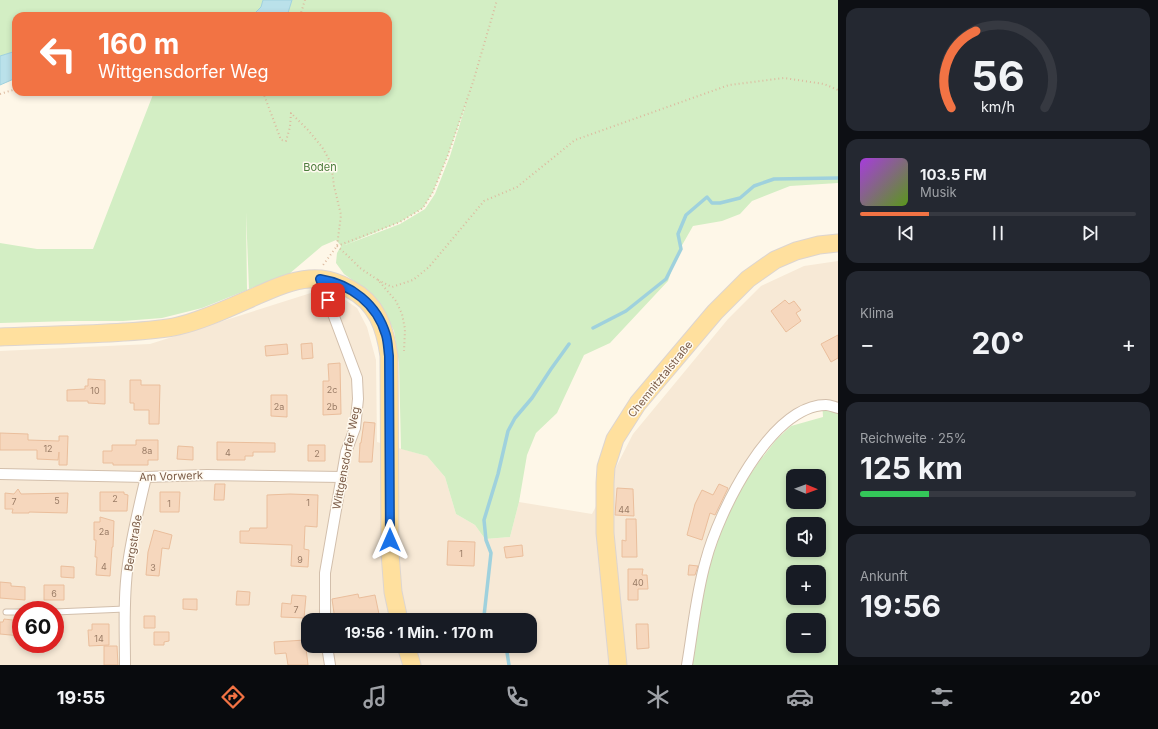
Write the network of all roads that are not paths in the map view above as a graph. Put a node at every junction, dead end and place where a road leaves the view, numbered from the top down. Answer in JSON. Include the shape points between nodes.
{"nodes":[{"id":1,"x":838,"y":242,"type":"edge"},
{"id":2,"x":320,"y":279,"type":"junction"},
{"id":3,"x":0,"y":337,"type":"edge"},
{"id":4,"x":838,"y":408,"type":"edge"},
{"id":5,"x":0,"y":474,"type":"edge"},
{"id":6,"x":146,"y":477,"type":"junction"},
{"id":7,"x":342,"y":477,"type":"junction"},
{"id":8,"x":125,"y":609,"type":"junction"},
{"id":9,"x":6,"y":612,"type":"dead end"},
{"id":10,"x":12,"y":612,"type":"edge"},
{"id":11,"x":64,"y":612,"type":"edge"},
{"id":12,"x":325,"y":613,"type":"edge"},
{"id":13,"x":398,"y":613,"type":"edge"},
{"id":14,"x":328,"y":653,"type":"edge"},
{"id":15,"x":408,"y":653,"type":"edge"},
{"id":16,"x":125,"y":665,"type":"edge"},
{"id":17,"x":330,"y":665,"type":"edge"},
{"id":18,"x":412,"y":665,"type":"edge"},
{"id":19,"x":618,"y":665,"type":"edge"},
{"id":20,"x":687,"y":665,"type":"edge"}],
"edges":[{"from":1,"to":19,"type":"main road","name":"Chemnitztalstraße","via":[[796,251],[775,260],[748,279],[715,312],[638,403],[615,439],[606,467],[605,526]]},
{"from":2,"to":3,"type":"main road","via":[[293,281],[198,320],[157,330]]},
{"from":2,"to":7,"type":"street","name":"Wittgensdorfer Weg","via":[[357,378],[358,399],[354,428],[346,452]]},
{"from":2,"to":13,"type":"main road","via":[[355,291],[379,319],[386,335],[389,356],[390,553]]},
{"from":4,"to":20,"type":"street","via":[[827,404],[793,416],[777,429],[734,490],[720,518],[706,560]]},
{"from":5,"to":6,"type":"street","name":"Am Vorwerk"},
{"from":6,"to":7,"type":"street","name":"Am Vorwerk","via":[[207,474]]},
{"from":6,"to":8,"type":"street","name":"Bergstraße","via":[[127,565]]},
{"from":7,"to":12,"type":"street","name":"Wittgensdorfer Weg","via":[[325,573]]},
{"from":8,"to":11,"type":"lane"},
{"from":8,"to":16,"type":"street","name":"Bergstraße"},
{"from":9,"to":10,"type":"lane"},
{"from":14,"to":17,"type":"street"},
{"from":15,"to":18,"type":"main road"}]}
